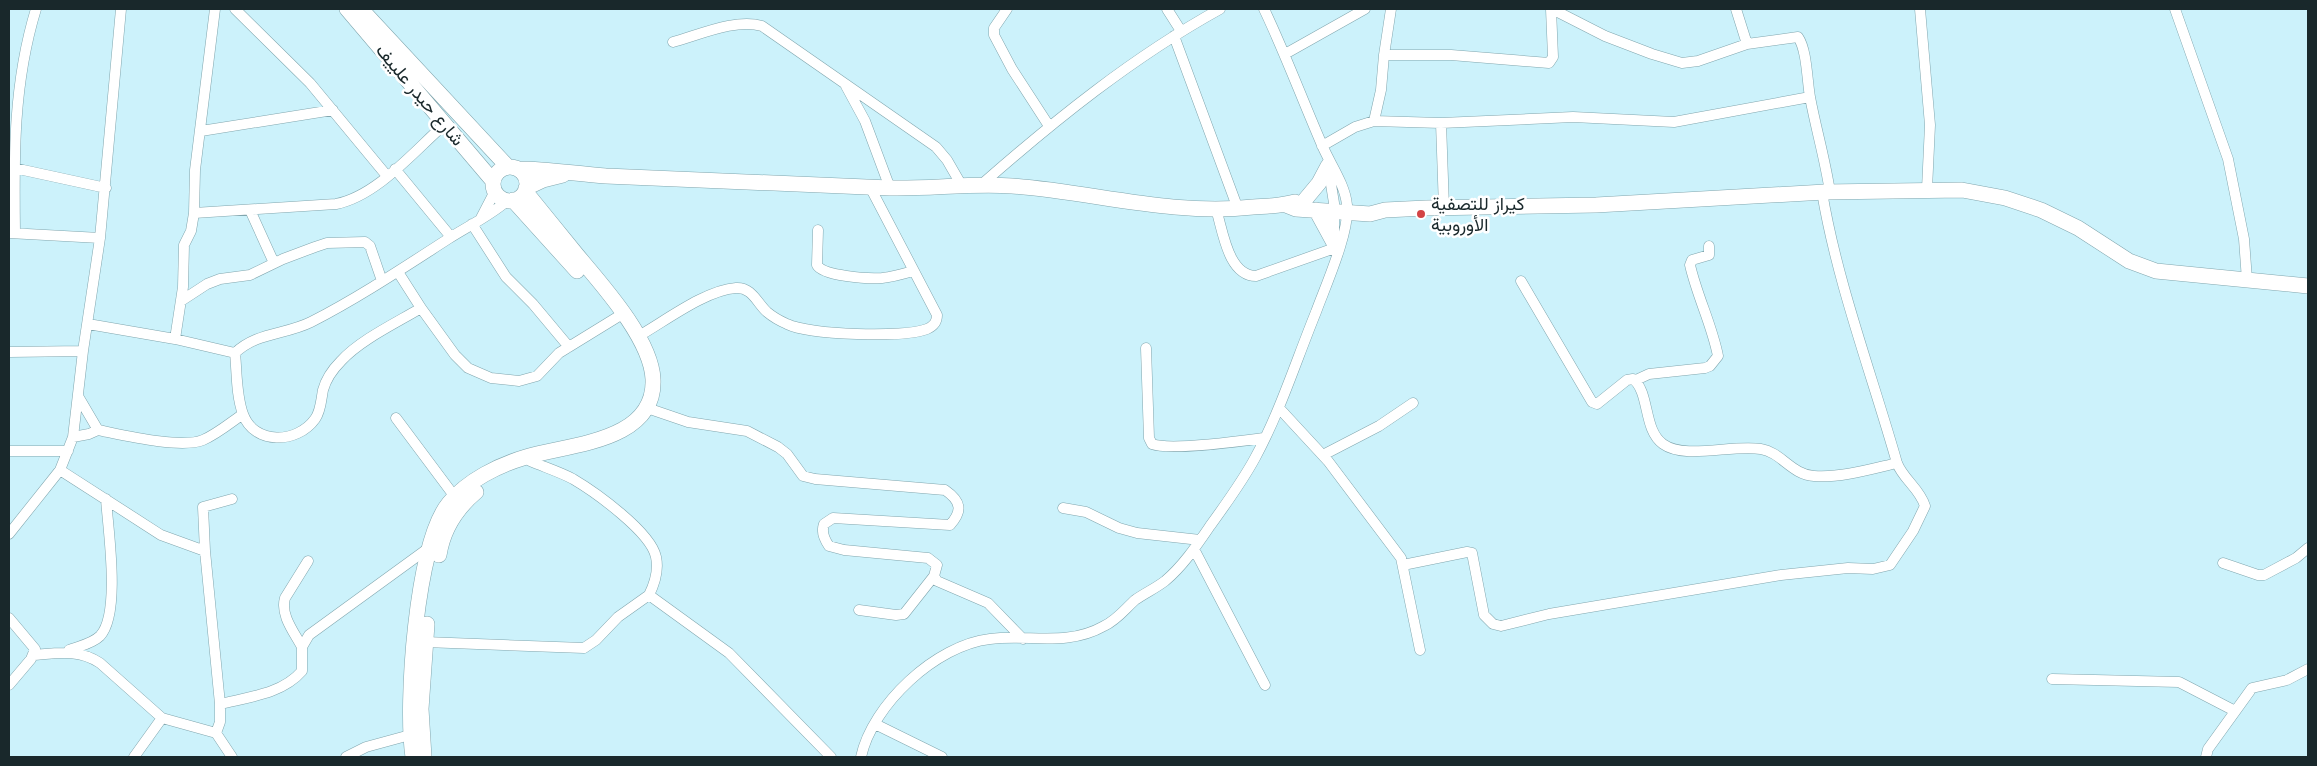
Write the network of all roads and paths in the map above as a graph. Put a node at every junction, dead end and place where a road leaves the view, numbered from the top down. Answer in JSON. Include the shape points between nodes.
{"nodes":[{"id":1,"x":36,"y":9,"type":"edge"},
{"id":2,"x":121,"y":9,"type":"edge"},
{"id":3,"x":215,"y":9,"type":"edge"},
{"id":4,"x":235,"y":9,"type":"edge"},
{"id":5,"x":347,"y":9,"type":"edge"},
{"id":6,"x":361,"y":9,"type":"edge"},
{"id":7,"x":1007,"y":9,"type":"edge"},
{"id":8,"x":1167,"y":9,"type":"edge"},
{"id":9,"x":1220,"y":9,"type":"edge"},
{"id":10,"x":1264,"y":9,"type":"edge"},
{"id":11,"x":1365,"y":9,"type":"edge"},
{"id":12,"x":1391,"y":9,"type":"edge"},
{"id":13,"x":1552,"y":9,"type":"edge"},
{"id":14,"x":1736,"y":9,"type":"edge"},
{"id":15,"x":1920,"y":9,"type":"edge"},
{"id":16,"x":2175,"y":9,"type":"edge"},
{"id":17,"x":1177,"y":33,"type":"junction"},
{"id":18,"x":673,"y":42,"type":"dead end"},
{"id":19,"x":1747,"y":44,"type":"junction"},
{"id":20,"x":1285,"y":54,"type":"junction"},
{"id":21,"x":1384,"y":55,"type":"junction"},
{"id":22,"x":844,"y":84,"type":"junction"},
{"id":23,"x":1810,"y":98,"type":"junction"},
{"id":24,"x":333,"y":110,"type":"junction"},
{"id":25,"x":1374,"y":121,"type":"junction"},
{"id":26,"x":1441,"y":123,"type":"junction"},
{"id":27,"x":444,"y":124,"type":"junction"},
{"id":28,"x":1049,"y":126,"type":"junction"},
{"id":29,"x":201,"y":131,"type":"junction"},
{"id":30,"x":1322,"y":146,"type":"junction"},
{"id":31,"x":1328,"y":162,"type":"junction"},
{"id":32,"x":14,"y":168,"type":"junction"},
{"id":33,"x":513,"y":168,"type":"junction"},
{"id":34,"x":391,"y":172,"type":"junction"},
{"id":35,"x":569,"y":174,"type":"junction"},
{"id":36,"x":981,"y":185,"type":"junction"},
{"id":37,"x":494,"y":186,"type":"junction"},
{"id":38,"x":962,"y":186,"type":"junction"},
{"id":39,"x":870,"y":187,"type":"junction"},
{"id":40,"x":106,"y":188,"type":"junction"},
{"id":41,"x":890,"y":188,"type":"junction"},
{"id":42,"x":1928,"y":189,"type":"junction"},
{"id":43,"x":1826,"y":192,"type":"junction"},
{"id":44,"x":518,"y":195,"type":"junction"},
{"id":45,"x":1304,"y":201,"type":"junction"},
{"id":46,"x":1286,"y":205,"type":"junction"},
{"id":47,"x":1341,"y":208,"type":"junction"},
{"id":48,"x":1444,"y":208,"type":"junction"},
{"id":49,"x":1216,"y":209,"type":"junction"},
{"id":50,"x":1238,"y":209,"type":"junction"},
{"id":51,"x":250,"y":210,"type":"junction"},
{"id":52,"x":1316,"y":210,"type":"junction"},
{"id":53,"x":194,"y":213,"type":"junction"},
{"id":54,"x":476,"y":221,"type":"junction"},
{"id":55,"x":818,"y":230,"type":"dead end"},
{"id":56,"x":12,"y":233,"type":"edge"},
{"id":57,"x":452,"y":237,"type":"junction"},
{"id":58,"x":100,"y":238,"type":"junction"},
{"id":59,"x":1709,"y":246,"type":"dead end"},
{"id":60,"x":1335,"y":249,"type":"junction"},
{"id":61,"x":274,"y":263,"type":"junction"},
{"id":62,"x":913,"y":271,"type":"junction"},
{"id":63,"x":398,"y":272,"type":"junction"},
{"id":64,"x":2247,"y":280,"type":"junction"},
{"id":65,"x":382,"y":281,"type":"junction"},
{"id":66,"x":1522,"y":281,"type":"dead end"},
{"id":67,"x":2308,"y":281,"type":"edge"},
{"id":68,"x":2276,"y":282,"type":"junction"},
{"id":69,"x":2308,"y":286,"type":"edge"},
{"id":70,"x":181,"y":301,"type":"junction"},
{"id":71,"x":421,"y":308,"type":"junction"},
{"id":72,"x":623,"y":318,"type":"junction"},
{"id":73,"x":88,"y":324,"type":"junction"},
{"id":74,"x":637,"y":338,"type":"junction"},
{"id":75,"x":175,"y":339,"type":"junction"},
{"id":76,"x":569,"y":347,"type":"junction"},
{"id":77,"x":1146,"y":348,"type":"dead end"},
{"id":78,"x":82,"y":351,"type":"junction"},
{"id":79,"x":9,"y":352,"type":"edge"},
{"id":80,"x":234,"y":353,"type":"junction"},
{"id":81,"x":1636,"y":380,"type":"junction"},
{"id":82,"x":78,"y":396,"type":"junction"},
{"id":83,"x":1413,"y":403,"type":"dead end"},
{"id":84,"x":647,"y":408,"type":"junction"},
{"id":85,"x":1279,"y":408,"type":"junction"},
{"id":86,"x":243,"y":414,"type":"junction"},
{"id":87,"x":396,"y":418,"type":"dead end"},
{"id":88,"x":98,"y":430,"type":"junction"},
{"id":89,"x":73,"y":436,"type":"junction"},
{"id":90,"x":1264,"y":438,"type":"junction"},
{"id":91,"x":9,"y":451,"type":"edge"},
{"id":92,"x":68,"y":451,"type":"junction"},
{"id":93,"x":1323,"y":455,"type":"junction"},
{"id":94,"x":532,"y":457,"type":"junction"},
{"id":95,"x":1897,"y":463,"type":"junction"},
{"id":96,"x":60,"y":470,"type":"junction"},
{"id":97,"x":455,"y":497,"type":"junction"},
{"id":98,"x":106,"y":499,"type":"junction"},
{"id":99,"x":232,"y":499,"type":"dead end"},
{"id":100,"x":1063,"y":508,"type":"dead end"},
{"id":101,"x":9,"y":534,"type":"edge"},
{"id":102,"x":1197,"y":544,"type":"junction"},
{"id":103,"x":430,"y":546,"type":"junction"},
{"id":104,"x":2308,"y":548,"type":"edge"},
{"id":105,"x":206,"y":551,"type":"junction"},
{"id":106,"x":308,"y":561,"type":"dead end"},
{"id":107,"x":2223,"y":563,"type":"dead end"},
{"id":108,"x":1403,"y":565,"type":"junction"},
{"id":109,"x":934,"y":576,"type":"junction"},
{"id":110,"x":649,"y":595,"type":"junction"},
{"id":111,"x":859,"y":610,"type":"dead end"},
{"id":112,"x":9,"y":618,"type":"edge"},
{"id":113,"x":1022,"y":639,"type":"junction"},
{"id":114,"x":425,"y":642,"type":"junction"},
{"id":115,"x":302,"y":647,"type":"junction"},
{"id":116,"x":1420,"y":650,"type":"dead end"},
{"id":117,"x":64,"y":652,"type":"junction"},
{"id":118,"x":34,"y":654,"type":"junction"},
{"id":119,"x":2308,"y":669,"type":"edge"},
{"id":120,"x":2052,"y":679,"type":"dead end"},
{"id":121,"x":1265,"y":684,"type":"dead end"},
{"id":122,"x":9,"y":685,"type":"edge"},
{"id":123,"x":220,"y":704,"type":"junction"},
{"id":124,"x":2235,"y":711,"type":"junction"},
{"id":125,"x":162,"y":718,"type":"junction"},
{"id":126,"x":874,"y":724,"type":"junction"},
{"id":127,"x":216,"y":733,"type":"junction"},
{"id":128,"x":410,"y":735,"type":"junction"},
{"id":129,"x":134,"y":757,"type":"edge"},
{"id":130,"x":232,"y":757,"type":"edge"},
{"id":131,"x":346,"y":757,"type":"edge"},
{"id":132,"x":413,"y":757,"type":"edge"},
{"id":133,"x":424,"y":757,"type":"edge"},
{"id":134,"x":831,"y":757,"type":"edge"},
{"id":135,"x":862,"y":757,"type":"edge"},
{"id":136,"x":942,"y":757,"type":"edge"},
{"id":137,"x":2206,"y":757,"type":"edge"}],
"edges":[{"from":1,"to":32,"type":"street","via":[[21,72]]},
{"from":2,"to":40,"type":"street"},
{"from":3,"to":29,"type":"street"},
{"from":4,"to":24,"type":"street","via":[[287,59]]},
{"from":5,"to":27,"type":"street","name":"شارع حيدر علييف"},
{"from":6,"to":33,"type":"street","name":"شارع حيدر علييف"},
{"from":7,"to":28,"type":"street","via":[[994,28],[994,35]]},
{"from":8,"to":17,"type":"street"},
{"from":9,"to":17,"type":"street"},
{"from":10,"to":20,"type":"street"},
{"from":11,"to":20,"type":"street"},
{"from":12,"to":21,"type":"street"},
{"from":13,"to":19,"type":"street","via":[[1605,36],[1675,62],[1698,61]]},
{"from":13,"to":21,"type":"street","via":[[1553,57],[1549,62],[1451,55]]},
{"from":14,"to":19,"type":"street"},
{"from":15,"to":42,"type":"street","via":[[1930,124]]},
{"from":16,"to":64,"type":"street","via":[[2228,159],[2244,239]]},
{"from":17,"to":28,"type":"street"},
{"from":17,"to":50,"type":"street"},
{"from":18,"to":22,"type":"street","via":[[751,22],[770,30]]},
{"from":19,"to":23,"type":"street","via":[[1798,36]]},
{"from":20,"to":30,"type":"street"},
{"from":21,"to":25,"type":"street"},
{"from":22,"to":38,"type":"street","via":[[936,147]]},
{"from":22,"to":41,"type":"street","via":[[865,121]]},
{"from":23,"to":26,"type":"street","via":[[1674,122],[1573,117]]},
{"from":23,"to":43,"type":"street","via":[[1823,151]]},
{"from":24,"to":29,"type":"street"},
{"from":24,"to":34,"type":"street"},
{"from":25,"to":26,"type":"street"},
{"from":25,"to":30,"type":"street","via":[[1355,127]]},
{"from":26,"to":48,"type":"street"},
{"from":27,"to":34,"type":"street"},
{"from":27,"to":37,"type":"street","name":"شارع حيدر علييف"},
{"from":28,"to":36,"type":"street"},
{"from":29,"to":53,"type":"street","via":[[195,170]]},
{"from":30,"to":31,"type":"street"},
{"from":31,"to":45,"type":"street","via":[[1320,183]]},
{"from":31,"to":47,"type":"street"},
{"from":32,"to":40,"type":"street"},
{"from":32,"to":56,"type":"street"},
{"from":33,"to":35,"type":"street","via":[[558,170]]},
{"from":33,"to":37,"type":"street","via":[[500,170]]},
{"from":33,"to":44,"type":"street","via":[[525,178]]},
{"from":34,"to":51,"type":"street","via":[[363,194],[344,202]]},
{"from":34,"to":57,"type":"street"},
{"from":35,"to":39,"type":"street"},
{"from":35,"to":44,"type":"street","via":[[542,180]]},
{"from":36,"to":38,"type":"street"},
{"from":36,"to":49,"type":"street","via":[[1040,189],[1171,207]]},
{"from":37,"to":44,"type":"street","via":[[499,196]]},
{"from":37,"to":54,"type":"street"},
{"from":38,"to":41,"type":"street"},
{"from":39,"to":41,"type":"street"},
{"from":39,"to":62,"type":"street"},
{"from":40,"to":58,"type":"street"},
{"from":42,"to":43,"type":"street"},
{"from":42,"to":64,"type":"street","via":[[1962,190],[2024,203],[2059,217],[2129,261],[2156,271]]},
{"from":43,"to":48,"type":"street","via":[[1596,205]]},
{"from":43,"to":95,"type":"street","via":[[1837,256]]},
{"from":44,"to":54,"type":"street"},
{"from":44,"to":72,"type":"street"},
{"from":45,"to":46,"type":"street"},
{"from":45,"to":47,"type":"street"},
{"from":46,"to":50,"type":"street"},
{"from":46,"to":52,"type":"street"},
{"from":47,"to":48,"type":"street"},
{"from":47,"to":52,"type":"street"},
{"from":47,"to":60,"type":"street"},
{"from":49,"to":50,"type":"street"},
{"from":49,"to":60,"type":"street","via":[[1233,261],[1250,276]]},
{"from":51,"to":53,"type":"street"},
{"from":51,"to":61,"type":"street"},
{"from":52,"to":60,"type":"street"},
{"from":53,"to":70,"type":"street","via":[[191,231],[184,245]]},
{"from":54,"to":57,"type":"street"},
{"from":54,"to":76,"type":"street","via":[[506,277]]},
{"from":55,"to":62,"type":"street","via":[[817,265],[822,270],[868,278]]},
{"from":56,"to":58,"type":"street"},
{"from":57,"to":63,"type":"street"},
{"from":58,"to":73,"type":"street"},
{"from":59,"to":81,"type":"street","via":[[1709,256],[1692,260],[1690,265],[1718,356],[1705,368],[1649,374]]},
{"from":60,"to":85,"type":"street"},
{"from":61,"to":65,"type":"street","via":[[327,243],[365,242],[370,246]]},
{"from":61,"to":70,"type":"street","via":[[250,275],[207,284]]},
{"from":62,"to":74,"type":"street","via":[[937,315],[937,321],[926,330],[842,334],[800,329],[767,312],[751,292],[738,288],[702,300]]},
{"from":63,"to":65,"type":"street"},
{"from":63,"to":71,"type":"street"},
{"from":64,"to":68,"type":"street"},
{"from":65,"to":80,"type":"street","via":[[304,326],[267,334],[246,343]]},
{"from":66,"to":81,"type":"street","via":[[1592,402],[1597,404],[1630,378]]},
{"from":67,"to":68,"type":"street"},
{"from":68,"to":69,"type":"street"},
{"from":70,"to":75,"type":"street"},
{"from":71,"to":76,"type":"street","via":[[455,355],[480,375],[507,380],[531,379]]},
{"from":71,"to":86,"type":"street","via":[[340,361],[327,379],[315,419],[301,431],[286,438],[273,438],[253,427]]},
{"from":72,"to":74,"type":"street"},
{"from":72,"to":76,"type":"street"},
{"from":73,"to":75,"type":"street"},
{"from":73,"to":78,"type":"street"},
{"from":74,"to":84,"type":"street","via":[[646,352],[652,377]]},
{"from":75,"to":80,"type":"street"},
{"from":77,"to":90,"type":"street","via":[[1148,438],[1152,444],[1232,443]]},
{"from":78,"to":79,"type":"street"},
{"from":78,"to":82,"type":"street"},
{"from":80,"to":86,"type":"street"},
{"from":81,"to":95,"type":"street","via":[[1654,432],[1659,441],[1670,447],[1683,450],[1762,449],[1775,454],[1797,471],[1814,476]]},
{"from":82,"to":88,"type":"street"},
{"from":82,"to":89,"type":"street"},
{"from":83,"to":93,"type":"street","via":[[1379,426]]},
{"from":84,"to":94,"type":"street","via":[[628,426],[612,435]]},
{"from":84,"to":109,"type":"street","via":[[688,422],[747,431],[787,454],[803,476],[945,490],[959,504],[958,514],[950,525],[833,518],[822,529],[825,540],[834,548],[928,558],[937,565]]},
{"from":85,"to":90,"type":"street"},
{"from":85,"to":93,"type":"street"},
{"from":86,"to":88,"type":"street","via":[[196,442],[164,441]]},
{"from":87,"to":97,"type":"street"},
{"from":88,"to":89,"type":"street"},
{"from":89,"to":92,"type":"street"},
{"from":90,"to":102,"type":"street","via":[[1240,483]]},
{"from":91,"to":92,"type":"street"},
{"from":92,"to":96,"type":"street"},
{"from":93,"to":108,"type":"street"},
{"from":94,"to":97,"type":"street","via":[[490,471]]},
{"from":94,"to":110,"type":"street","via":[[572,479],[646,536],[656,558],[656,578]]},
{"from":94,"to":114,"type":"street","via":[[480,488],[462,503],[440,544]]},
{"from":95,"to":108,"type":"street","via":[[1925,506],[1896,558],[1885,567],[1781,575],[1549,614],[1501,626],[1493,624],[1484,615],[1472,553]]},
{"from":96,"to":98,"type":"street"},
{"from":96,"to":101,"type":"street"},
{"from":97,"to":103,"type":"street","via":[[439,520]]},
{"from":98,"to":105,"type":"street","via":[[161,534]]},
{"from":98,"to":117,"type":"street","via":[[112,576],[106,625],[94,641]]},
{"from":99,"to":105,"type":"street","via":[[203,507]]},
{"from":100,"to":102,"type":"street","via":[[1086,512],[1119,528]]},
{"from":102,"to":113,"type":"street","via":[[1165,581],[1105,626],[1071,638]]},
{"from":102,"to":121,"type":"street"},
{"from":103,"to":115,"type":"street","via":[[309,634]]},
{"from":103,"to":128,"type":"street","via":[[414,648]]},
{"from":104,"to":107,"type":"street","via":[[2264,575]]},
{"from":105,"to":123,"type":"street"},
{"from":106,"to":115,"type":"street","via":[[283,604],[285,616]]},
{"from":108,"to":116,"type":"street"},
{"from":109,"to":111,"type":"street","via":[[904,614]]},
{"from":109,"to":113,"type":"street","via":[[942,584],[988,602]]},
{"from":110,"to":114,"type":"street","via":[[618,617],[584,648]]},
{"from":110,"to":134,"type":"street","via":[[729,653]]},
{"from":112,"to":118,"type":"street","via":[[31,643]]},
{"from":113,"to":126,"type":"street","via":[[987,639],[940,658],[897,692]]},
{"from":114,"to":133,"type":"street","via":[[421,709]]},
{"from":115,"to":123,"type":"street","via":[[302,671],[295,680],[284,687]]},
{"from":117,"to":118,"type":"street"},
{"from":117,"to":125,"type":"street","via":[[94,659]]},
{"from":118,"to":122,"type":"street"},
{"from":119,"to":124,"type":"street","via":[[2287,680],[2252,688]]},
{"from":120,"to":124,"type":"street","via":[[2179,682]]},
{"from":123,"to":127,"type":"street"},
{"from":124,"to":137,"type":"street","via":[[2208,749]]},
{"from":125,"to":127,"type":"street"},
{"from":125,"to":129,"type":"street"},
{"from":126,"to":135,"type":"street"},
{"from":126,"to":136,"type":"street"},
{"from":127,"to":130,"type":"street"},
{"from":128,"to":131,"type":"street","via":[[366,747]]},
{"from":128,"to":132,"type":"street"}]}
